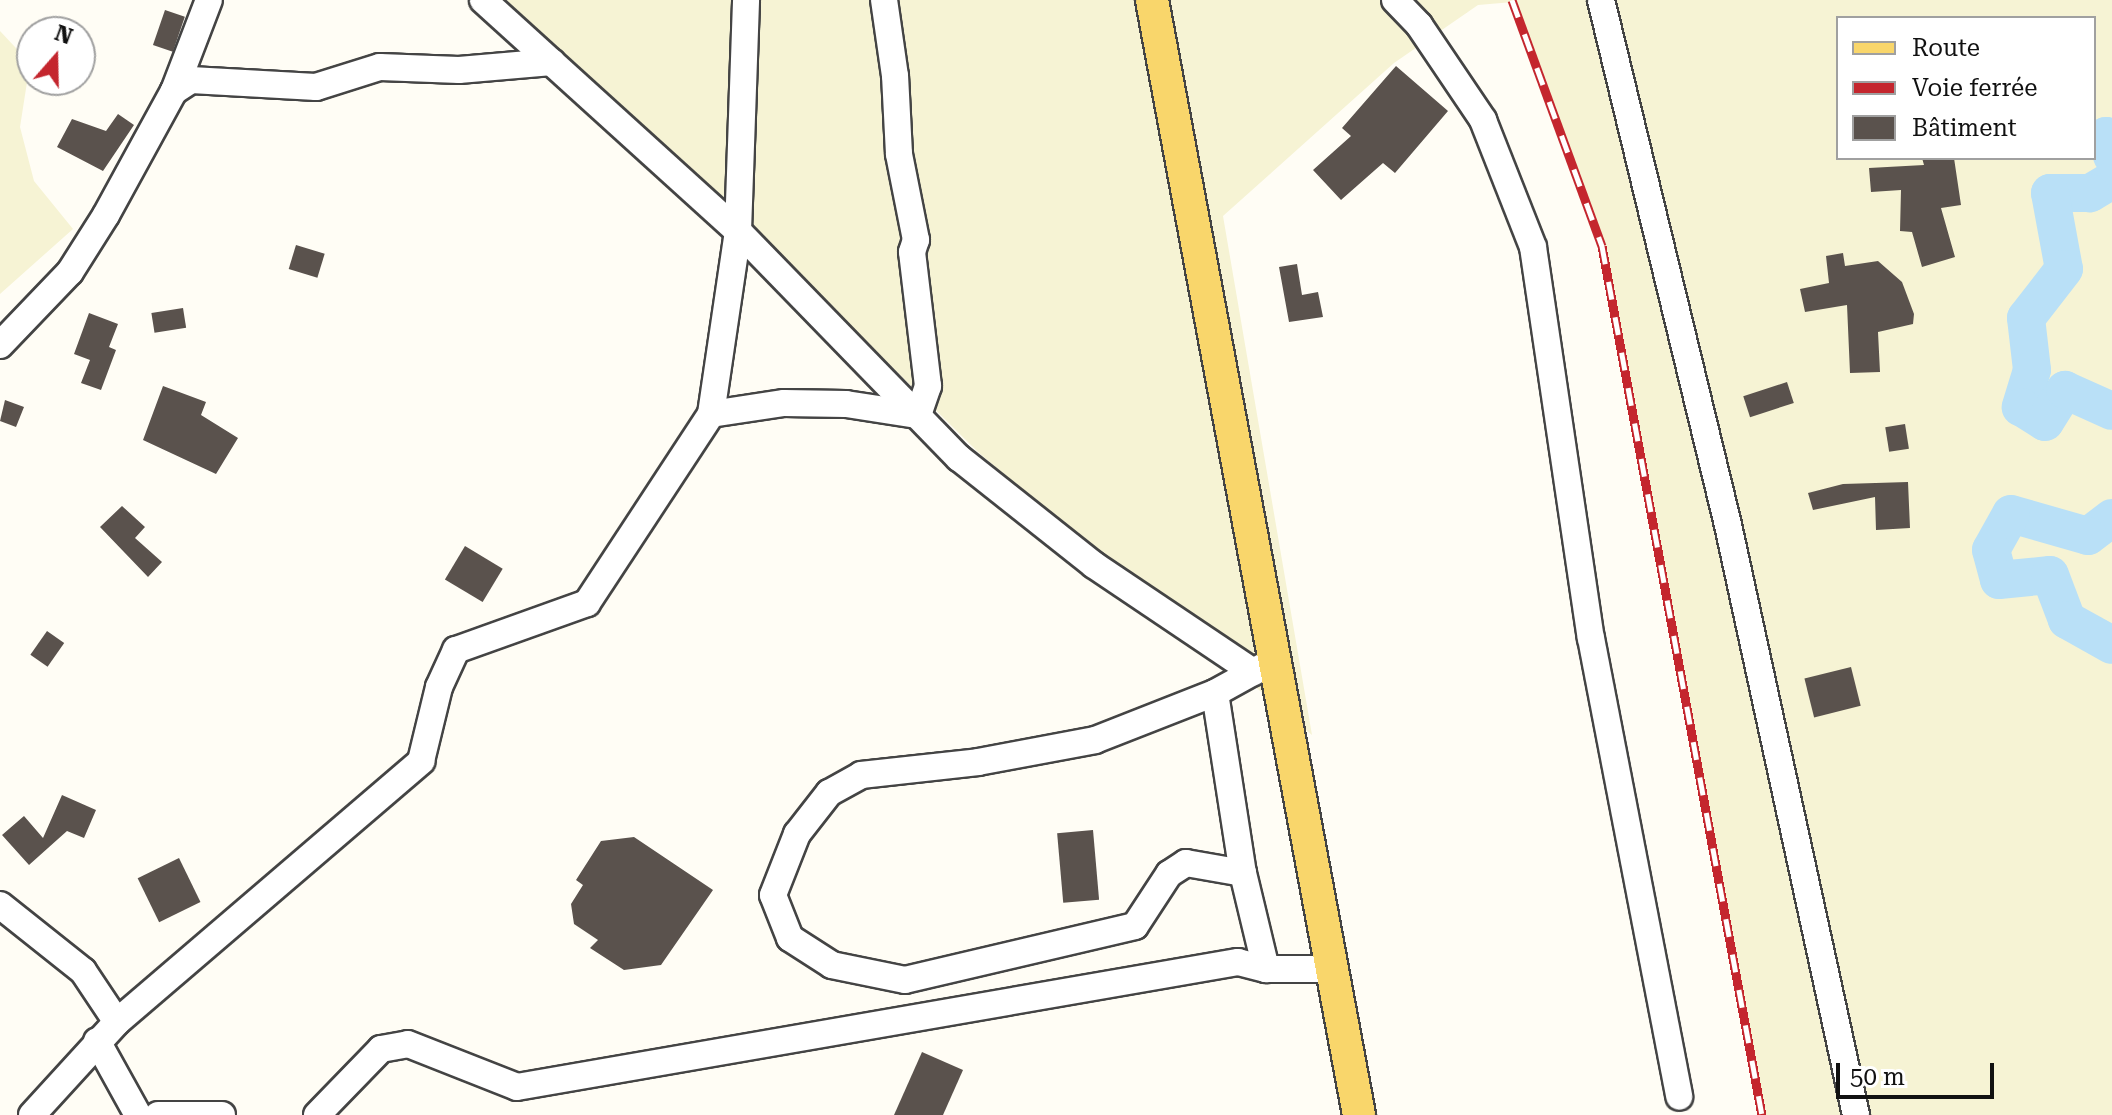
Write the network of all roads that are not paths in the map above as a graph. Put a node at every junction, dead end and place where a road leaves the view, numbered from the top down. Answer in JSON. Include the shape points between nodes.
{"nodes":[{"id":1,"x":209,"y":0,"type":"edge"},
{"id":2,"x":483,"y":0,"type":"edge"},
{"id":3,"x":746,"y":0,"type":"edge"},
{"id":4,"x":884,"y":0,"type":"edge"},
{"id":5,"x":1152,"y":0,"type":"edge"},
{"id":6,"x":1395,"y":0,"type":"edge"},
{"id":7,"x":1601,"y":0,"type":"edge"},
{"id":8,"x":552,"y":62,"type":"junction"},
{"id":9,"x":174,"y":91,"type":"junction"},
{"id":10,"x":738,"y":231,"type":"junction"},
{"id":11,"x":0,"y":345,"type":"edge"},
{"id":12,"x":711,"y":414,"type":"junction"},
{"id":13,"x":918,"y":415,"type":"junction"},
{"id":14,"x":1263,"y":666,"type":"junction"},
{"id":15,"x":1215,"y":693,"type":"junction"},
{"id":16,"x":1243,"y":873,"type":"junction"},
{"id":17,"x":0,"y":905,"type":"edge"},
{"id":18,"x":1266,"y":969,"type":"junction"},
{"id":19,"x":1332,"y":969,"type":"junction"},
{"id":20,"x":117,"y":1022,"type":"junction"},
{"id":21,"x":97,"y":1041,"type":"junction"},
{"id":22,"x":1679,"y":1097,"type":"dead end"},
{"id":23,"x":32,"y":1115,"type":"edge"},
{"id":24,"x":138,"y":1115,"type":"edge"},
{"id":25,"x":158,"y":1115,"type":"edge"},
{"id":26,"x":222,"y":1115,"type":"edge"},
{"id":27,"x":317,"y":1115,"type":"edge"},
{"id":28,"x":1359,"y":1115,"type":"edge"},
{"id":29,"x":1856,"y":1115,"type":"edge"}],
"edges":[{"from":1,"to":9,"type":"street"},
{"from":2,"to":8,"type":"street"},
{"from":3,"to":10,"type":"street"},
{"from":4,"to":13,"type":"street","via":[[899,154],[916,240],[912,252],[928,386]]},
{"from":5,"to":14,"type":"main road"},
{"from":6,"to":22,"type":"street","via":[[1419,25],[1483,120],[1533,247],[1591,638]]},
{"from":7,"to":29,"type":"street","via":[[1728,525]]},
{"from":8,"to":9,"type":"street","via":[[459,70],[380,67],[316,87],[191,80]]},
{"from":8,"to":10,"type":"street"},
{"from":9,"to":11,"type":"street","via":[[70,272]]},
{"from":10,"to":12,"type":"street"},
{"from":10,"to":13,"type":"street"},
{"from":12,"to":13,"type":"street","via":[[784,403],[846,404]]},
{"from":12,"to":20,"type":"street","via":[[587,603],[456,650],[439,687],[421,761]]},
{"from":13,"to":14,"type":"street","via":[[959,458],[1094,565]]},
{"from":14,"to":15,"type":"street"},
{"from":14,"to":19,"type":"main road"},
{"from":15,"to":16,"type":"street"},
{"from":15,"to":16,"type":"street","via":[[1095,740],[978,762],[861,775],[829,793],[797,834],[773,895],[790,938],[832,965],[905,980],[1135,926],[1169,874],[1186,863]]},
{"from":16,"to":18,"type":"street"},
{"from":17,"to":20,"type":"street","via":[[83,971]]},
{"from":18,"to":19,"type":"street"},
{"from":18,"to":27,"type":"street","via":[[1238,962],[517,1087],[408,1044],[381,1049]]},
{"from":19,"to":28,"type":"main road"},
{"from":20,"to":21,"type":"street"},
{"from":21,"to":23,"type":"street"},
{"from":21,"to":24,"type":"street"},
{"from":25,"to":26,"type":"street"}]}
